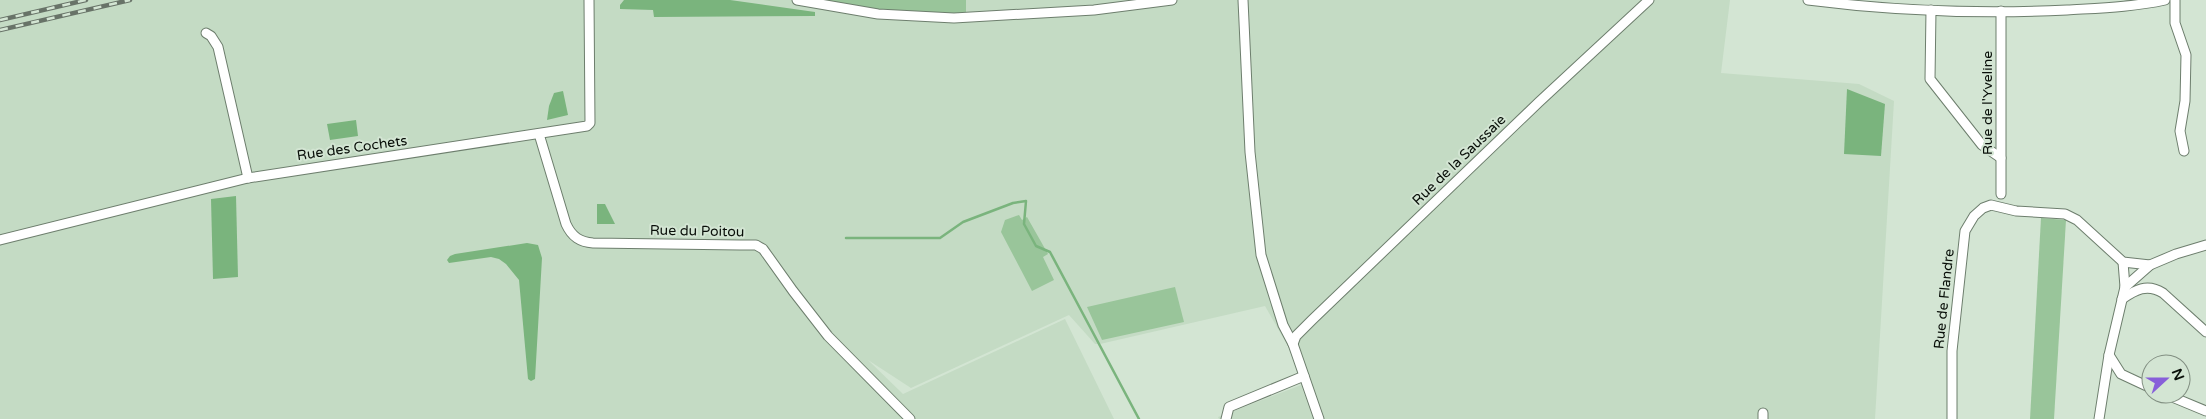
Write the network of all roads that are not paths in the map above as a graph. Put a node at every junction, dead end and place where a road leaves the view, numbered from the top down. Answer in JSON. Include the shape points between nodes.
{"nodes":[{"id":1,"x":589,"y":0,"type":"edge"},
{"id":2,"x":797,"y":0,"type":"edge"},
{"id":3,"x":1172,"y":0,"type":"edge"},
{"id":4,"x":1243,"y":0,"type":"edge"},
{"id":5,"x":1649,"y":0,"type":"edge"},
{"id":6,"x":1808,"y":0,"type":"edge"},
{"id":7,"x":2165,"y":0,"type":"edge"},
{"id":8,"x":2175,"y":0,"type":"edge"},
{"id":9,"x":1931,"y":10,"type":"junction"},
{"id":10,"x":2001,"y":11,"type":"junction"},
{"id":11,"x":206,"y":33,"type":"dead end"},
{"id":12,"x":539,"y":134,"type":"junction"},
{"id":13,"x":2184,"y":151,"type":"dead end"},
{"id":14,"x":2001,"y":158,"type":"junction"},
{"id":15,"x":248,"y":178,"type":"junction"},
{"id":16,"x":2001,"y":194,"type":"dead end"},
{"id":17,"x":0,"y":240,"type":"edge"},
{"id":18,"x":2206,"y":245,"type":"edge"},
{"id":19,"x":2150,"y":265,"type":"junction"},
{"id":20,"x":2124,"y":266,"type":"junction"},
{"id":21,"x":2125,"y":287,"type":"junction"},
{"id":22,"x":2122,"y":299,"type":"junction"},
{"id":23,"x":2206,"y":332,"type":"edge"},
{"id":24,"x":1293,"y":344,"type":"junction"},
{"id":25,"x":2109,"y":355,"type":"junction"},
{"id":26,"x":1304,"y":376,"type":"junction"},
{"id":27,"x":2141,"y":383,"type":"edge"},
{"id":28,"x":2189,"y":404,"type":"edge"},
{"id":29,"x":2206,"y":411,"type":"edge"},
{"id":30,"x":910,"y":419,"type":"edge"},
{"id":31,"x":1226,"y":419,"type":"edge"},
{"id":32,"x":1319,"y":419,"type":"edge"},
{"id":33,"x":1952,"y":419,"type":"edge"},
{"id":34,"x":2099,"y":419,"type":"edge"}],
"edges":[{"from":1,"to":12,"type":"street","name":"Rue des Cochets","via":[[590,123]]},
{"from":2,"to":3,"type":"street","via":[[878,14],[954,18],[1094,10]]},
{"from":4,"to":24,"type":"street","via":[[1250,152],[1262,255],[1282,325]]},
{"from":5,"to":24,"type":"street","name":"Rue de la Saussaie","via":[[1312,320],[1296,336]]},
{"from":6,"to":9,"type":"street","via":[[1875,8]]},
{"from":7,"to":10,"type":"street","via":[[2096,8]]},
{"from":8,"to":13,"type":"street","via":[[2175,23],[2186,61],[2186,101],[2180,131]]},
{"from":9,"to":10,"type":"street"},
{"from":9,"to":14,"type":"street","via":[[1930,79],[1982,145]]},
{"from":10,"to":14,"type":"street","name":"Rue de l'Yveline"},
{"from":11,"to":15,"type":"street","via":[[212,36],[218,47]]},
{"from":12,"to":15,"type":"street","name":"Rue des Cochets"},
{"from":12,"to":30,"type":"street","name":"Rue du Poitou","via":[[566,224],[575,237],[594,243],[756,245],[763,249],[828,336]]},
{"from":14,"to":16,"type":"street","name":"Rue de l'Yveline"},
{"from":15,"to":17,"type":"street","name":"Rue des Cochets"},
{"from":18,"to":19,"type":"street"},
{"from":19,"to":20,"type":"street"},
{"from":19,"to":21,"type":"street"},
{"from":20,"to":21,"type":"street"},
{"from":20,"to":33,"type":"street","name":"Rue de Flandre","via":[[2070,215],[1991,205],[1983,208],[1965,231],[1952,357]]},
{"from":21,"to":22,"type":"street"},
{"from":22,"to":23,"type":"street","via":[[2140,289],[2156,289]]},
{"from":22,"to":25,"type":"street"},
{"from":24,"to":26,"type":"street"},
{"from":25,"to":27,"type":"street","via":[[2121,374]]},
{"from":25,"to":34,"type":"street"},
{"from":26,"to":31,"type":"street","via":[[1229,407]]},
{"from":26,"to":32,"type":"street"},
{"from":28,"to":29,"type":"street"}]}
